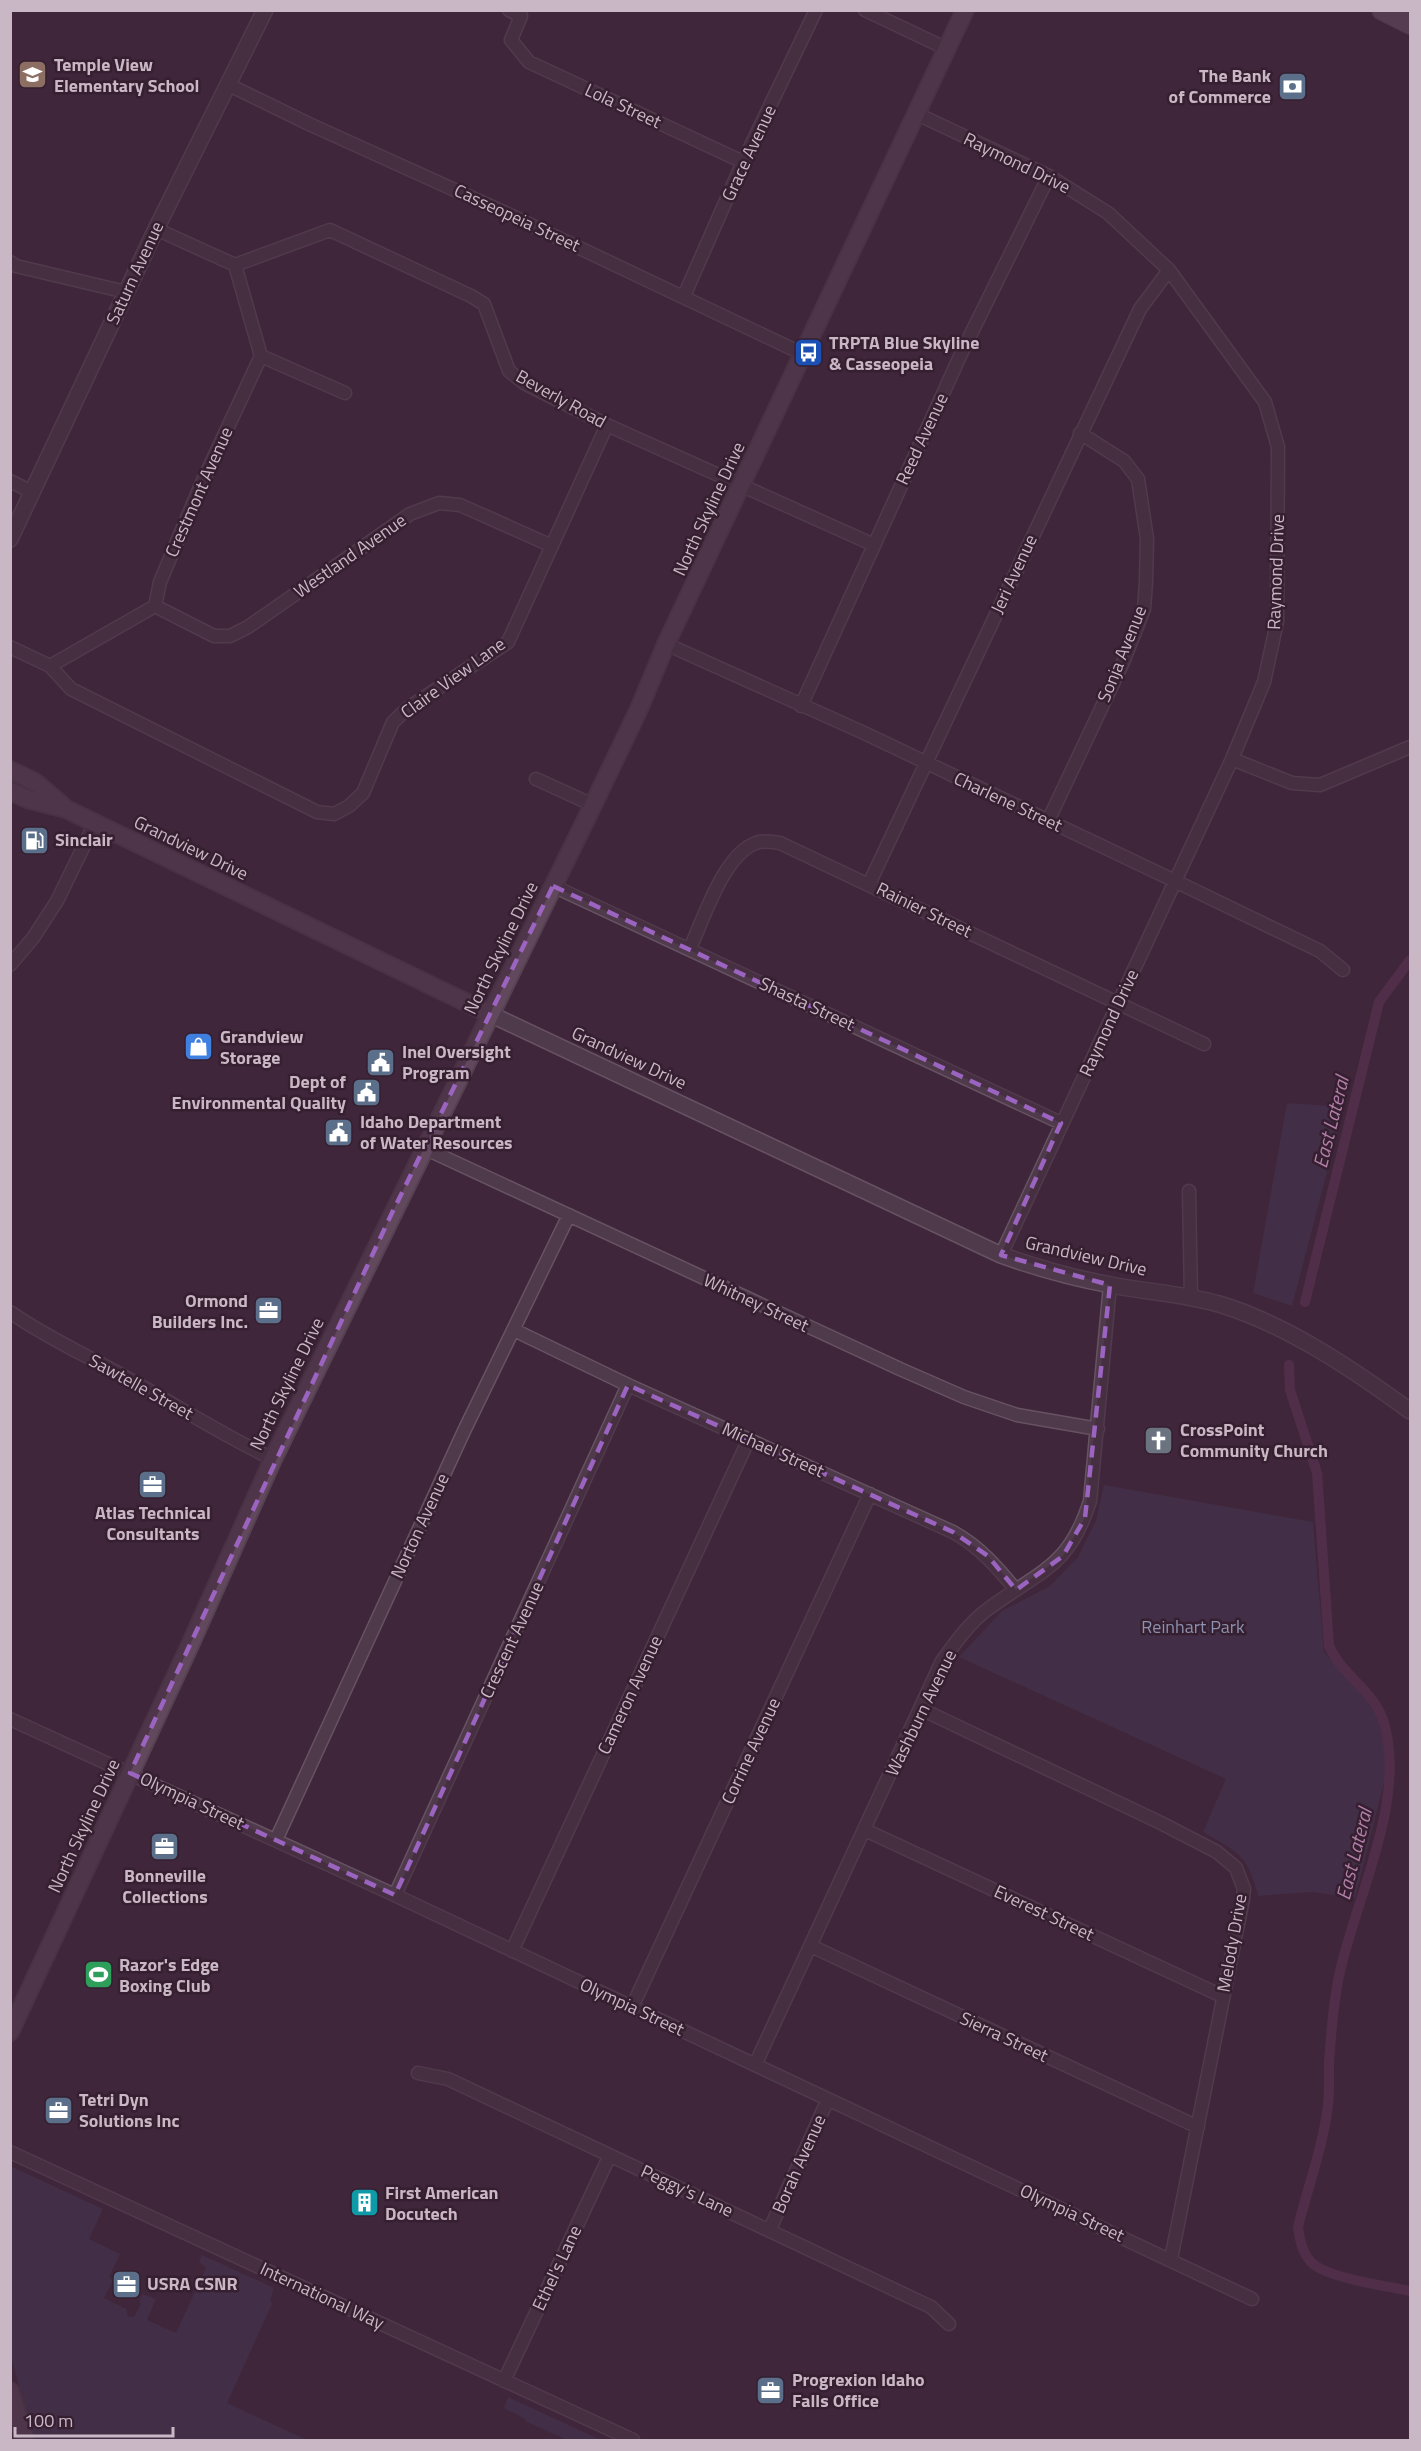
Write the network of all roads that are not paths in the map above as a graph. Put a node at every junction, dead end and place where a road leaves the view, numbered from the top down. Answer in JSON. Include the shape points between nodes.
{"nodes":[{"id":1,"x":265,"y":10,"type":"edge"},
{"id":2,"x":509,"y":10,"type":"edge"},
{"id":3,"x":816,"y":10,"type":"edge"},
{"id":4,"x":865,"y":10,"type":"edge"},
{"id":5,"x":965,"y":10,"type":"edge"},
{"id":6,"x":1382,"y":10,"type":"edge"},
{"id":7,"x":1410,"y":24,"type":"edge"},
{"id":8,"x":947,"y":48,"type":"junction"},
{"id":9,"x":229,"y":85,"type":"junction"},
{"id":10,"x":917,"y":114,"type":"junction"},
{"id":11,"x":743,"y":162,"type":"junction"},
{"id":12,"x":1048,"y":176,"type":"junction"},
{"id":13,"x":156,"y":229,"type":"junction"},
{"id":14,"x":10,"y":262,"type":"edge"},
{"id":15,"x":235,"y":265,"type":"junction"},
{"id":16,"x":1169,"y":270,"type":"junction"},
{"id":17,"x":126,"y":292,"type":"junction"},
{"id":18,"x":684,"y":296,"type":"junction"},
{"id":19,"x":803,"y":354,"type":"junction"},
{"id":20,"x":261,"y":356,"type":"junction"},
{"id":21,"x":345,"y":393,"type":"dead end"},
{"id":22,"x":607,"y":425,"type":"junction"},
{"id":23,"x":1080,"y":433,"type":"junction"},
{"id":24,"x":10,"y":481,"type":"edge"},
{"id":25,"x":742,"y":485,"type":"junction"},
{"id":26,"x":32,"y":492,"type":"junction"},
{"id":27,"x":10,"y":539,"type":"edge"},
{"id":28,"x":874,"y":545,"type":"junction"},
{"id":29,"x":552,"y":546,"type":"junction"},
{"id":30,"x":155,"y":606,"type":"junction"},
{"id":31,"x":666,"y":644,"type":"junction"},
{"id":32,"x":10,"y":647,"type":"edge"},
{"id":33,"x":50,"y":666,"type":"junction"},
{"id":34,"x":801,"y":705,"type":"junction"},
{"id":35,"x":1410,"y":747,"type":"edge"},
{"id":36,"x":1232,"y":759,"type":"junction"},
{"id":37,"x":926,"y":762,"type":"junction"},
{"id":38,"x":10,"y":770,"type":"edge"},
{"id":39,"x":536,"y":779,"type":"dead end"},
{"id":40,"x":10,"y":791,"type":"edge"},
{"id":41,"x":593,"y":805,"type":"junction"},
{"id":42,"x":66,"y":809,"type":"junction"},
{"id":43,"x":1048,"y":821,"type":"junction"},
{"id":44,"x":95,"y":823,"type":"junction"},
{"id":45,"x":1175,"y":880,"type":"junction"},
{"id":46,"x":869,"y":884,"type":"junction"},
{"id":47,"x":553,"y":886,"type":"junction"},
{"id":48,"x":690,"y":948,"type":"junction"},
{"id":49,"x":10,"y":965,"type":"edge"},
{"id":50,"x":1343,"y":970,"type":"dead end"},
{"id":51,"x":1119,"y":1004,"type":"junction"},
{"id":52,"x":490,"y":1014,"type":"junction"},
{"id":53,"x":1204,"y":1044,"type":"dead end"},
{"id":54,"x":1061,"y":1124,"type":"junction"},
{"id":55,"x":424,"y":1148,"type":"junction"},
{"id":56,"x":1189,"y":1191,"type":"dead end"},
{"id":57,"x":569,"y":1215,"type":"junction"},
{"id":58,"x":1001,"y":1255,"type":"junction"},
{"id":59,"x":1110,"y":1285,"type":"junction"},
{"id":60,"x":1191,"y":1298,"type":"junction"},
{"id":61,"x":10,"y":1312,"type":"edge"},
{"id":62,"x":514,"y":1330,"type":"junction"},
{"id":63,"x":628,"y":1385,"type":"junction"},
{"id":64,"x":1410,"y":1411,"type":"edge"},
{"id":65,"x":1098,"y":1429,"type":"junction"},
{"id":66,"x":749,"y":1439,"type":"junction"},
{"id":67,"x":273,"y":1459,"type":"junction"},
{"id":68,"x":870,"y":1494,"type":"junction"},
{"id":69,"x":1016,"y":1590,"type":"junction"},
{"id":70,"x":921,"y":1709,"type":"junction"},
{"id":71,"x":10,"y":1719,"type":"edge"},
{"id":72,"x":130,"y":1773,"type":"junction"},
{"id":73,"x":865,"y":1830,"type":"junction"},
{"id":74,"x":276,"y":1840,"type":"junction"},
{"id":75,"x":395,"y":1895,"type":"junction"},
{"id":76,"x":811,"y":1946,"type":"junction"},
{"id":77,"x":512,"y":1951,"type":"junction"},
{"id":78,"x":1222,"y":1996,"type":"junction"},
{"id":79,"x":632,"y":2007,"type":"junction"},
{"id":80,"x":10,"y":2032,"type":"edge"},
{"id":81,"x":755,"y":2065,"type":"junction"},
{"id":82,"x":418,"y":2073,"type":"dead end"},
{"id":83,"x":828,"y":2099,"type":"junction"},
{"id":84,"x":1198,"y":2127,"type":"junction"},
{"id":85,"x":10,"y":2152,"type":"edge"},
{"id":86,"x":610,"y":2155,"type":"junction"},
{"id":87,"x":770,"y":2229,"type":"junction"},
{"id":88,"x":1171,"y":2259,"type":"junction"},
{"id":89,"x":1252,"y":2299,"type":"dead end"},
{"id":90,"x":949,"y":2324,"type":"dead end"},
{"id":91,"x":504,"y":2381,"type":"junction"},
{"id":92,"x":10,"y":2391,"type":"edge"},
{"id":93,"x":24,"y":2440,"type":"edge"},
{"id":94,"x":633,"y":2440,"type":"edge"}],
"edges":[{"from":1,"to":9,"type":"street","name":"Saturn Avenue"},
{"from":2,"to":11,"type":"street","name":"Lola Street","via":[[521,16],[511,40],[529,62]]},
{"from":3,"to":11,"type":"street","name":"Grace Avenue"},
{"from":4,"to":8,"type":"street"},
{"from":5,"to":8,"type":"main road","name":"North Skyline Drive"},
{"from":6,"to":7,"type":"main road"},
{"from":8,"to":10,"type":"main road","name":"North Skyline Drive"},
{"from":9,"to":13,"type":"street","name":"Saturn Avenue"},
{"from":9,"to":18,"type":"street","name":"Casseopeia Street"},
{"from":10,"to":12,"type":"street","name":"Raymond Drive"},
{"from":10,"to":19,"type":"main road","name":"North Skyline Drive"},
{"from":11,"to":18,"type":"street","name":"Grace Avenue"},
{"from":12,"to":16,"type":"street","name":"Raymond Drive","via":[[1108,213]]},
{"from":12,"to":28,"type":"street","name":"Reed Avenue"},
{"from":13,"to":15,"type":"street"},
{"from":13,"to":17,"type":"street","name":"Saturn Avenue"},
{"from":14,"to":17,"type":"street"},
{"from":15,"to":20,"type":"street"},
{"from":15,"to":22,"type":"street","name":"Beverly Road","via":[[330,230],[484,304],[509,371],[524,383]]},
{"from":16,"to":23,"type":"street","name":"Jeri Avenue","via":[[1140,309]]},
{"from":16,"to":36,"type":"street","name":"Raymond Drive","via":[[1264,402],[1278,447],[1276,622],[1264,682]]},
{"from":17,"to":26,"type":"street","name":"Saturn Avenue"},
{"from":18,"to":19,"type":"street","name":"Casseopeia Street"},
{"from":19,"to":25,"type":"main road","name":"North Skyline Drive"},
{"from":20,"to":21,"type":"street"},
{"from":20,"to":30,"type":"street","name":"Crestmont Avenue","via":[[200,487],[160,582]]},
{"from":22,"to":25,"type":"street","name":"Beverly Road"},
{"from":22,"to":29,"type":"street","name":"Claire View Lane"},
{"from":23,"to":37,"type":"street","name":"Jeri Avenue"},
{"from":23,"to":43,"type":"street","name":"Sonja Avenue","via":[[1124,461],[1138,478],[1147,539],[1144,609]]},
{"from":24,"to":26,"type":"street"},
{"from":25,"to":28,"type":"street","name":"Beverly Road"},
{"from":25,"to":31,"type":"main road","name":"North Skyline Drive"},
{"from":26,"to":27,"type":"street","name":"Saturn Avenue"},
{"from":28,"to":34,"type":"street","name":"Reed Avenue"},
{"from":29,"to":30,"type":"street","name":"Westland Avenue","via":[[460,505],[439,502],[410,514],[230,636],[214,636]]},
{"from":29,"to":33,"type":"street","name":"Claire View Lane","via":[[508,642],[393,722],[363,793],[334,814],[317,812],[71,689]]},
{"from":30,"to":33,"type":"street"},
{"from":31,"to":34,"type":"street","name":"Charlene Street"},
{"from":31,"to":41,"type":"main road","name":"North Skyline Drive"},
{"from":32,"to":33,"type":"street","name":"Claire View Lane"},
{"from":34,"to":37,"type":"street","name":"Charlene Street"},
{"from":35,"to":36,"type":"street","via":[[1320,785],[1292,783]]},
{"from":36,"to":45,"type":"street","name":"Raymond Drive"},
{"from":37,"to":43,"type":"street","name":"Charlene Street"},
{"from":37,"to":46,"type":"street","name":"Jeri Avenue"},
{"from":38,"to":42,"type":"main road","name":"Grandview Drive","via":[[34,782]]},
{"from":39,"to":41,"type":"street"},
{"from":40,"to":42,"type":"main road","name":"Grandview Drive"},
{"from":41,"to":47,"type":"main road","name":"North Skyline Drive"},
{"from":42,"to":44,"type":"main road","name":"Grandview Drive"},
{"from":43,"to":45,"type":"street","name":"Charlene Street"},
{"from":44,"to":49,"type":"street","via":[[57,901]]},
{"from":44,"to":52,"type":"main road","name":"Grandview Drive"},
{"from":45,"to":50,"type":"street","name":"Charlene Street","via":[[1320,951]]},
{"from":45,"to":51,"type":"street","name":"Raymond Drive"},
{"from":46,"to":48,"type":"street","name":"Rainier Street","via":[[780,843],[758,842],[729,864]]},
{"from":46,"to":51,"type":"street","name":"Rainier Street"},
{"from":47,"to":48,"type":"street","name":"Shasta Street"},
{"from":47,"to":52,"type":"main road","name":"North Skyline Drive"},
{"from":48,"to":54,"type":"street","name":"Shasta Street"},
{"from":51,"to":53,"type":"street","name":"Rainier Street"},
{"from":51,"to":54,"type":"street","name":"Raymond Drive"},
{"from":52,"to":55,"type":"main road","name":"North Skyline Drive"},
{"from":52,"to":58,"type":"street","name":"Grandview Drive"},
{"from":54,"to":58,"type":"street","name":"Raymond Drive"},
{"from":55,"to":57,"type":"street","name":"Whitney Street"},
{"from":55,"to":67,"type":"main road","name":"North Skyline Drive"},
{"from":56,"to":60,"type":"street"},
{"from":57,"to":62,"type":"street","name":"Norton Avenue"},
{"from":57,"to":65,"type":"street","name":"Whitney Street","via":[[964,1397],[1017,1415]]},
{"from":58,"to":59,"type":"street","name":"Grandview Drive","via":[[1040,1269]]},
{"from":59,"to":60,"type":"street","name":"Grandview Drive"},
{"from":59,"to":65,"type":"street","name":"Washburn Avenue"},
{"from":60,"to":64,"type":"street","name":"Grandview Drive","via":[[1268,1323],[1374,1385]]},
{"from":61,"to":67,"type":"street","name":"Sawtelle Street","via":[[40,1333]]},
{"from":62,"to":63,"type":"street","name":"Michael Street"},
{"from":62,"to":74,"type":"street","name":"Norton Avenue"},
{"from":63,"to":66,"type":"street","name":"Michael Street"},
{"from":63,"to":75,"type":"street","name":"Crescent Avenue"},
{"from":65,"to":69,"type":"street","name":"Washburn Avenue","via":[[1090,1501],[1076,1536],[1048,1570]]},
{"from":66,"to":68,"type":"street","name":"Michael Street"},
{"from":66,"to":77,"type":"street","name":"Cameron Avenue"},
{"from":67,"to":72,"type":"main road","name":"North Skyline Drive"},
{"from":68,"to":69,"type":"street","name":"Michael Street","via":[[969,1541],[988,1556]]},
{"from":68,"to":79,"type":"street","name":"Corrine Avenue"},
{"from":69,"to":70,"type":"street","name":"Washburn Avenue","via":[[986,1610],[958,1640],[942,1661]]},
{"from":70,"to":73,"type":"street","name":"Washburn Avenue"},
{"from":70,"to":78,"type":"street","name":"Melody Drive","via":[[1161,1823],[1229,1861],[1241,1879],[1244,1899]]},
{"from":71,"to":72,"type":"street","name":"Olympia Street"},
{"from":72,"to":74,"type":"street","name":"Olympia Street"},
{"from":72,"to":80,"type":"main road","name":"North Skyline Drive"},
{"from":73,"to":76,"type":"street","name":"Washburn Avenue"},
{"from":73,"to":78,"type":"street","name":"Everest Street"},
{"from":74,"to":75,"type":"street","name":"Olympia Street"},
{"from":75,"to":77,"type":"street","name":"Olympia Street"},
{"from":76,"to":81,"type":"street","name":"Washburn Avenue"},
{"from":76,"to":84,"type":"street","name":"Sierra Street"},
{"from":77,"to":79,"type":"street","name":"Olympia Street"},
{"from":78,"to":84,"type":"street","name":"Melody Drive"},
{"from":79,"to":81,"type":"street","name":"Olympia Street"},
{"from":81,"to":83,"type":"street","name":"Olympia Street"},
{"from":82,"to":86,"type":"street","name":"Peggy's Lane","via":[[448,2079]]},
{"from":83,"to":87,"type":"street","name":"Borah Avenue"},
{"from":83,"to":88,"type":"street","name":"Olympia Street"},
{"from":84,"to":88,"type":"street","name":"Melody Drive"},
{"from":85,"to":91,"type":"street","name":"International Way"},
{"from":86,"to":87,"type":"street","name":"Peggy's Lane"},
{"from":86,"to":91,"type":"street","name":"Ethel's Lane"},
{"from":87,"to":90,"type":"street","name":"Peggy's Lane","via":[[931,2307]]},
{"from":88,"to":89,"type":"street","name":"Olympia Street"},
{"from":91,"to":94,"type":"street","name":"International Way"},
{"from":92,"to":93,"type":"main road"}]}
